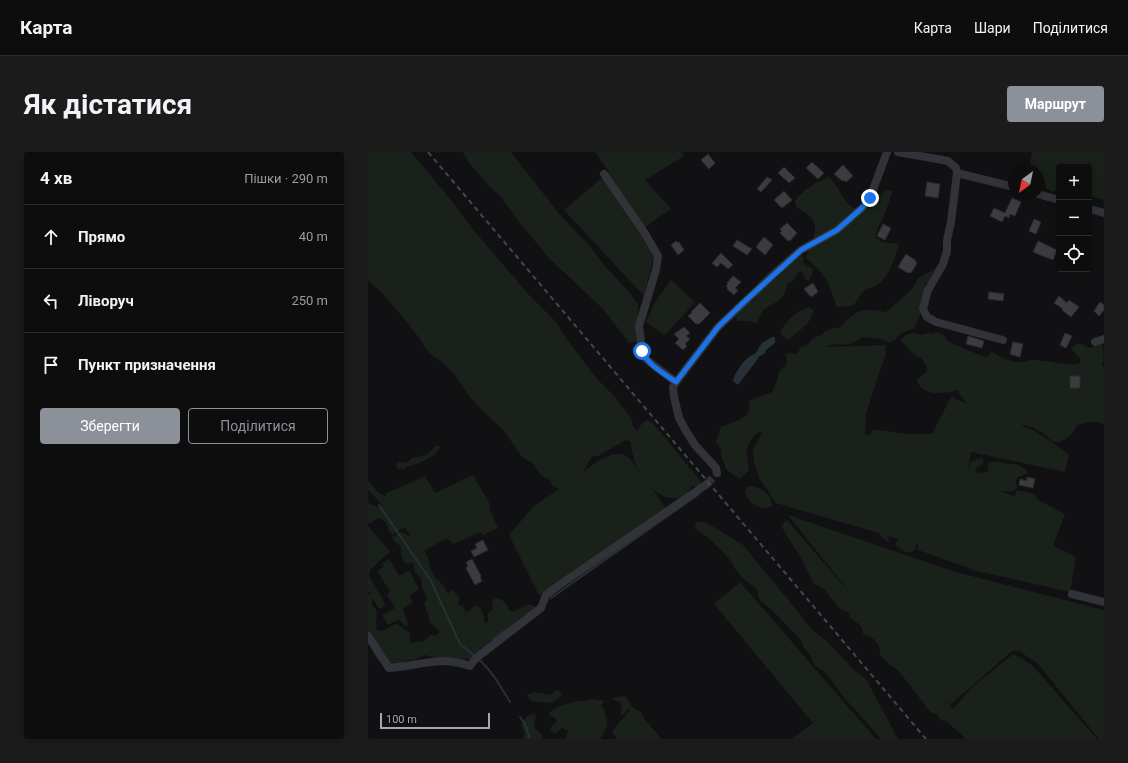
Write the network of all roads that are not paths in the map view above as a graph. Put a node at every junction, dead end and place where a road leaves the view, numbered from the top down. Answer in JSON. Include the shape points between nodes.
{"nodes":[{"id":1,"x":887,"y":152,"type":"edge"},
{"id":2,"x":898,"y":152,"type":"edge"},
{"id":3,"x":956,"y":173,"type":"junction"},
{"id":4,"x":604,"y":174,"type":"dead end"},
{"id":5,"x":1008,"y":186,"type":"edge"},
{"id":6,"x":1044,"y":196,"type":"edge"},
{"id":7,"x":1056,"y":199,"type":"edge"},
{"id":8,"x":1092,"y":210,"type":"edge"},
{"id":9,"x":1104,"y":213,"type":"edge"},
{"id":10,"x":1104,"y":339,"type":"edge"},
{"id":11,"x":1003,"y":340,"type":"dead end"},
{"id":12,"x":1095,"y":342,"type":"dead end"},
{"id":13,"x":676,"y":382,"type":"junction"},
{"id":14,"x":717,"y":474,"type":"dead end"},
{"id":15,"x":707,"y":484,"type":"tunnel mouth"},
{"id":16,"x":1072,"y":594,"type":"dead end"},
{"id":17,"x":1104,"y":602,"type":"edge"},
{"id":18,"x":368,"y":636,"type":"edge"}],
"edges":[{"from":1,"to":13,"type":"street","via":[[870,198],[862,208],[837,230],[801,250],[770,278],[718,327]]},
{"from":2,"to":3,"type":"street","via":[[948,161],[956,168]]},
{"from":3,"to":5,"type":"street"},
{"from":3,"to":11,"type":"street","via":[[947,252],[928,290],[923,309],[927,317],[936,322]]},
{"from":4,"to":13,"type":"street","via":[[658,256],[639,326],[642,351],[645,358]]},
{"from":6,"to":7,"type":"street"},
{"from":8,"to":9,"type":"street"},
{"from":10,"to":12,"type":"street"},
{"from":13,"to":14,"type":"street","via":[[673,387],[674,397],[680,418],[696,445],[716,468]]},
{"from":15,"to":18,"type":"street","via":[[555,588],[546,595],[541,608],[470,666],[443,660],[389,668]]},
{"from":16,"to":17,"type":"street"}]}
